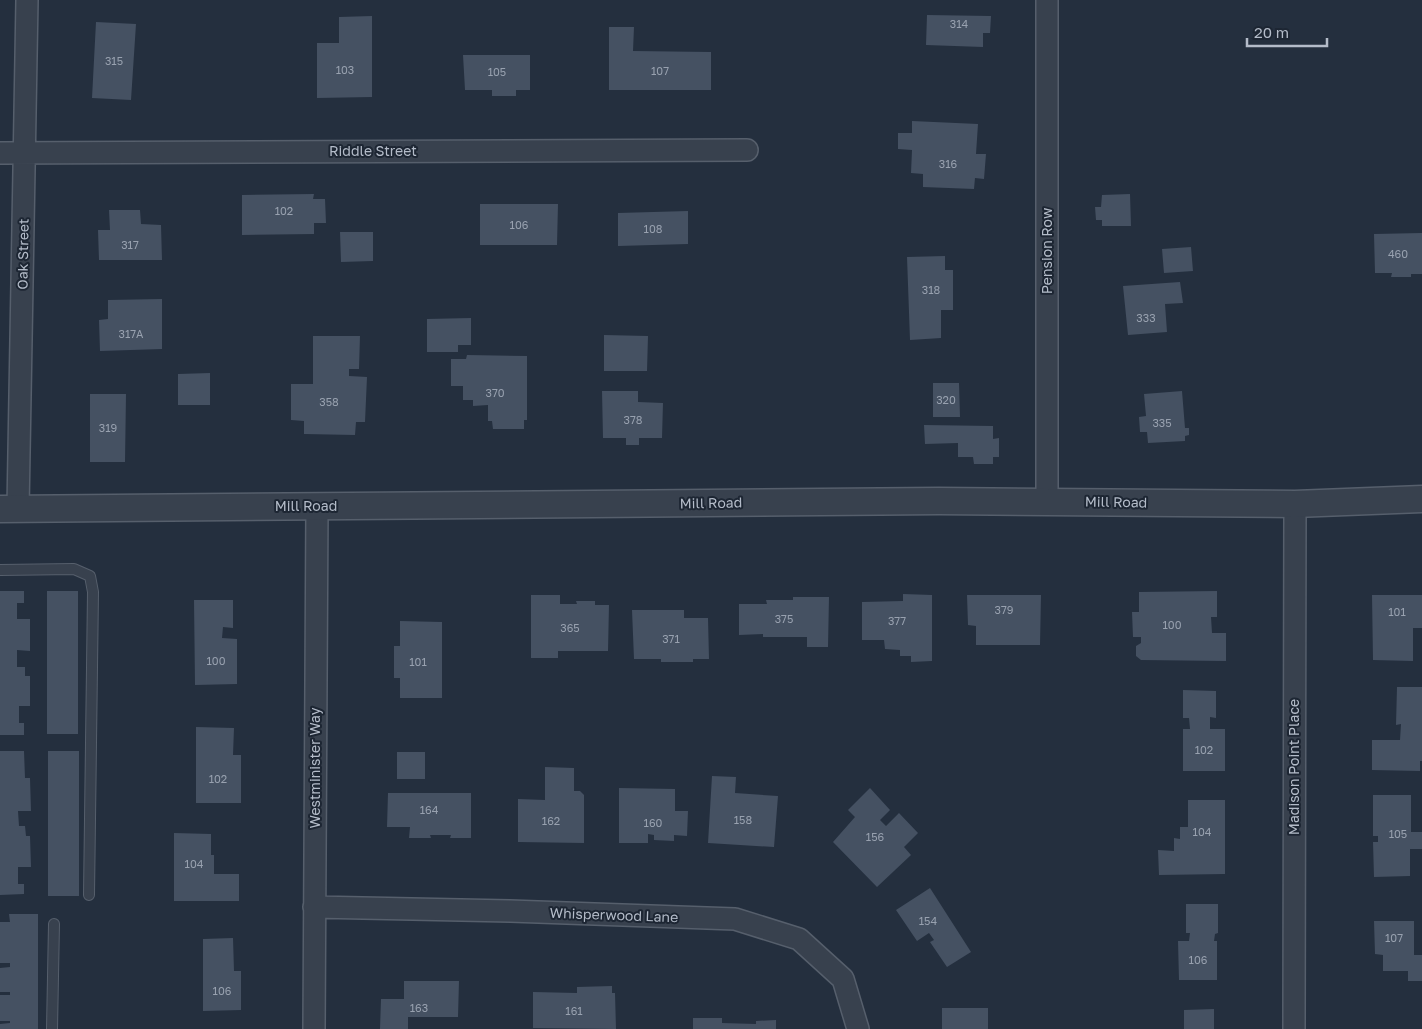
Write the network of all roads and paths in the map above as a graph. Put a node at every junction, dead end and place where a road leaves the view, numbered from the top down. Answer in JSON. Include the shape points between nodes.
{"nodes":[{"id":1,"x":27,"y":0,"type":"edge"},
{"id":2,"x":1047,"y":0,"type":"edge"},
{"id":3,"x":747,"y":150,"type":"dead end"},
{"id":4,"x":0,"y":153,"type":"edge"},
{"id":5,"x":25,"y":153,"type":"junction"},
{"id":6,"x":1422,"y":499,"type":"edge"},
{"id":7,"x":1047,"y":502,"type":"junction"},
{"id":8,"x":1295,"y":504,"type":"junction"},
{"id":9,"x":317,"y":506,"type":"junction"},
{"id":10,"x":9,"y":509,"type":"edge"},
{"id":11,"x":0,"y":570,"type":"edge"},
{"id":12,"x":89,"y":895,"type":"dead end"},
{"id":13,"x":314,"y":908,"type":"junction"},
{"id":14,"x":54,"y":924,"type":"dead end"},
{"id":15,"x":52,"y":1029,"type":"edge"},
{"id":16,"x":314,"y":1029,"type":"edge"},
{"id":17,"x":858,"y":1029,"type":"edge"},
{"id":18,"x":1294,"y":1029,"type":"edge"}],
"edges":[{"from":1,"to":5,"type":"street","name":"Oak Street"},
{"from":2,"to":7,"type":"street","name":"Pension Row"},
{"from":3,"to":5,"type":"street","name":"Riddle Street"},
{"from":4,"to":5,"type":"street","name":"Riddle Street"},
{"from":5,"to":10,"type":"street","name":"Oak Street"},
{"from":6,"to":8,"type":"street","name":"Mill Road"},
{"from":7,"to":8,"type":"street","name":"Mill Road"},
{"from":7,"to":9,"type":"street","name":"Mill Road"},
{"from":8,"to":18,"type":"street","name":"Madison Point Place"},
{"from":9,"to":10,"type":"street","name":"Mill Road"},
{"from":9,"to":13,"type":"street","name":"Westminister Way"},
{"from":11,"to":12,"type":"lane","via":[[74,569],[90,576],[94,592]]},
{"from":13,"to":16,"type":"street","name":"Westminister Way"},
{"from":13,"to":17,"type":"street","name":"Whisperwood Lane","via":[[735,919],[799,939],[843,979]]},
{"from":14,"to":15,"type":"lane"}]}
